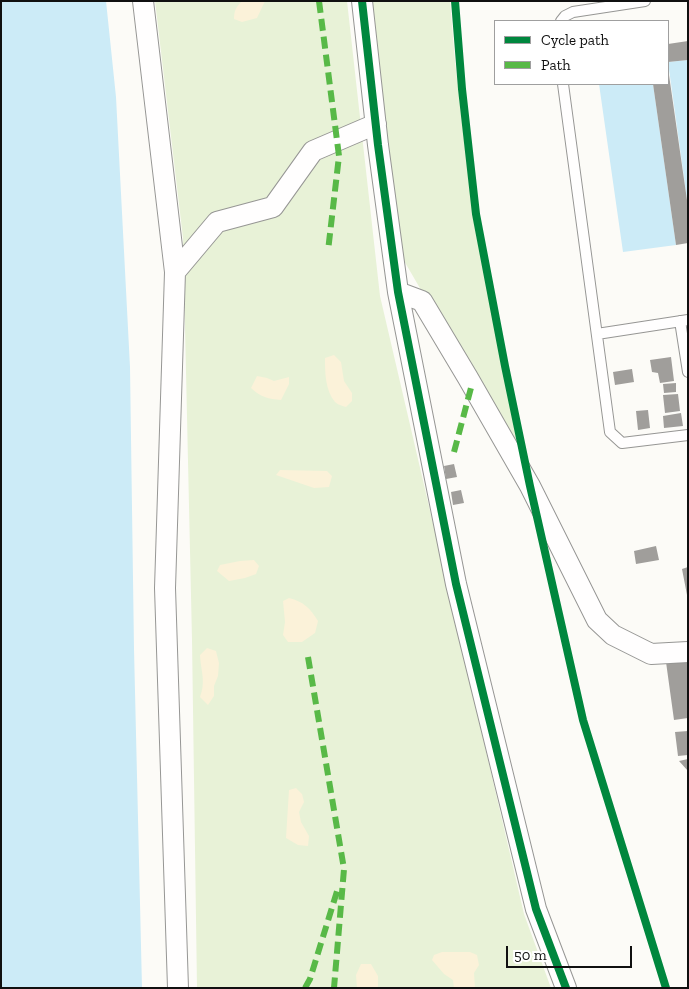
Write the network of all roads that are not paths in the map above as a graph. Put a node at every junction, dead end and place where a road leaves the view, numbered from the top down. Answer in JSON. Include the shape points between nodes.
{"nodes":[{"id":1,"x":143,"y":1,"type":"edge"},
{"id":2,"x":362,"y":1,"type":"edge"},
{"id":3,"x":645,"y":1,"type":"edge"},
{"id":4,"x":562,"y":20,"type":"edge"},
{"id":5,"x":563,"y":85,"type":"edge"},
{"id":6,"x":376,"y":124,"type":"junction"},
{"id":7,"x":175,"y":272,"type":"junction"},
{"id":8,"x":398,"y":292,"type":"junction"},
{"id":9,"x":684,"y":320,"type":"edge"},
{"id":10,"x":597,"y":334,"type":"junction"},
{"id":11,"x":688,"y":372,"type":"edge"},
{"id":12,"x":688,"y":435,"type":"edge"},
{"id":13,"x":688,"y":652,"type":"edge"},
{"id":14,"x":178,"y":988,"type":"edge"},
{"id":15,"x":566,"y":988,"type":"edge"}],
"edges":[{"from":1,"to":7,"type":"street"},
{"from":2,"to":6,"type":"street"},
{"from":3,"to":4,"type":"lane","via":[[573,12]]},
{"from":5,"to":10,"type":"lane"},
{"from":6,"to":7,"type":"street","via":[[312,151],[273,207],[217,222]]},
{"from":6,"to":8,"type":"street"},
{"from":7,"to":14,"type":"street","via":[[165,588]]},
{"from":8,"to":13,"type":"street","via":[[422,301],[530,486],[597,620],[613,635],[651,654]]},
{"from":8,"to":15,"type":"street","via":[[461,603],[536,909]]},
{"from":9,"to":10,"type":"lane"},
{"from":9,"to":11,"type":"lane"},
{"from":10,"to":12,"type":"lane","via":[[610,432],[622,443]]}]}
